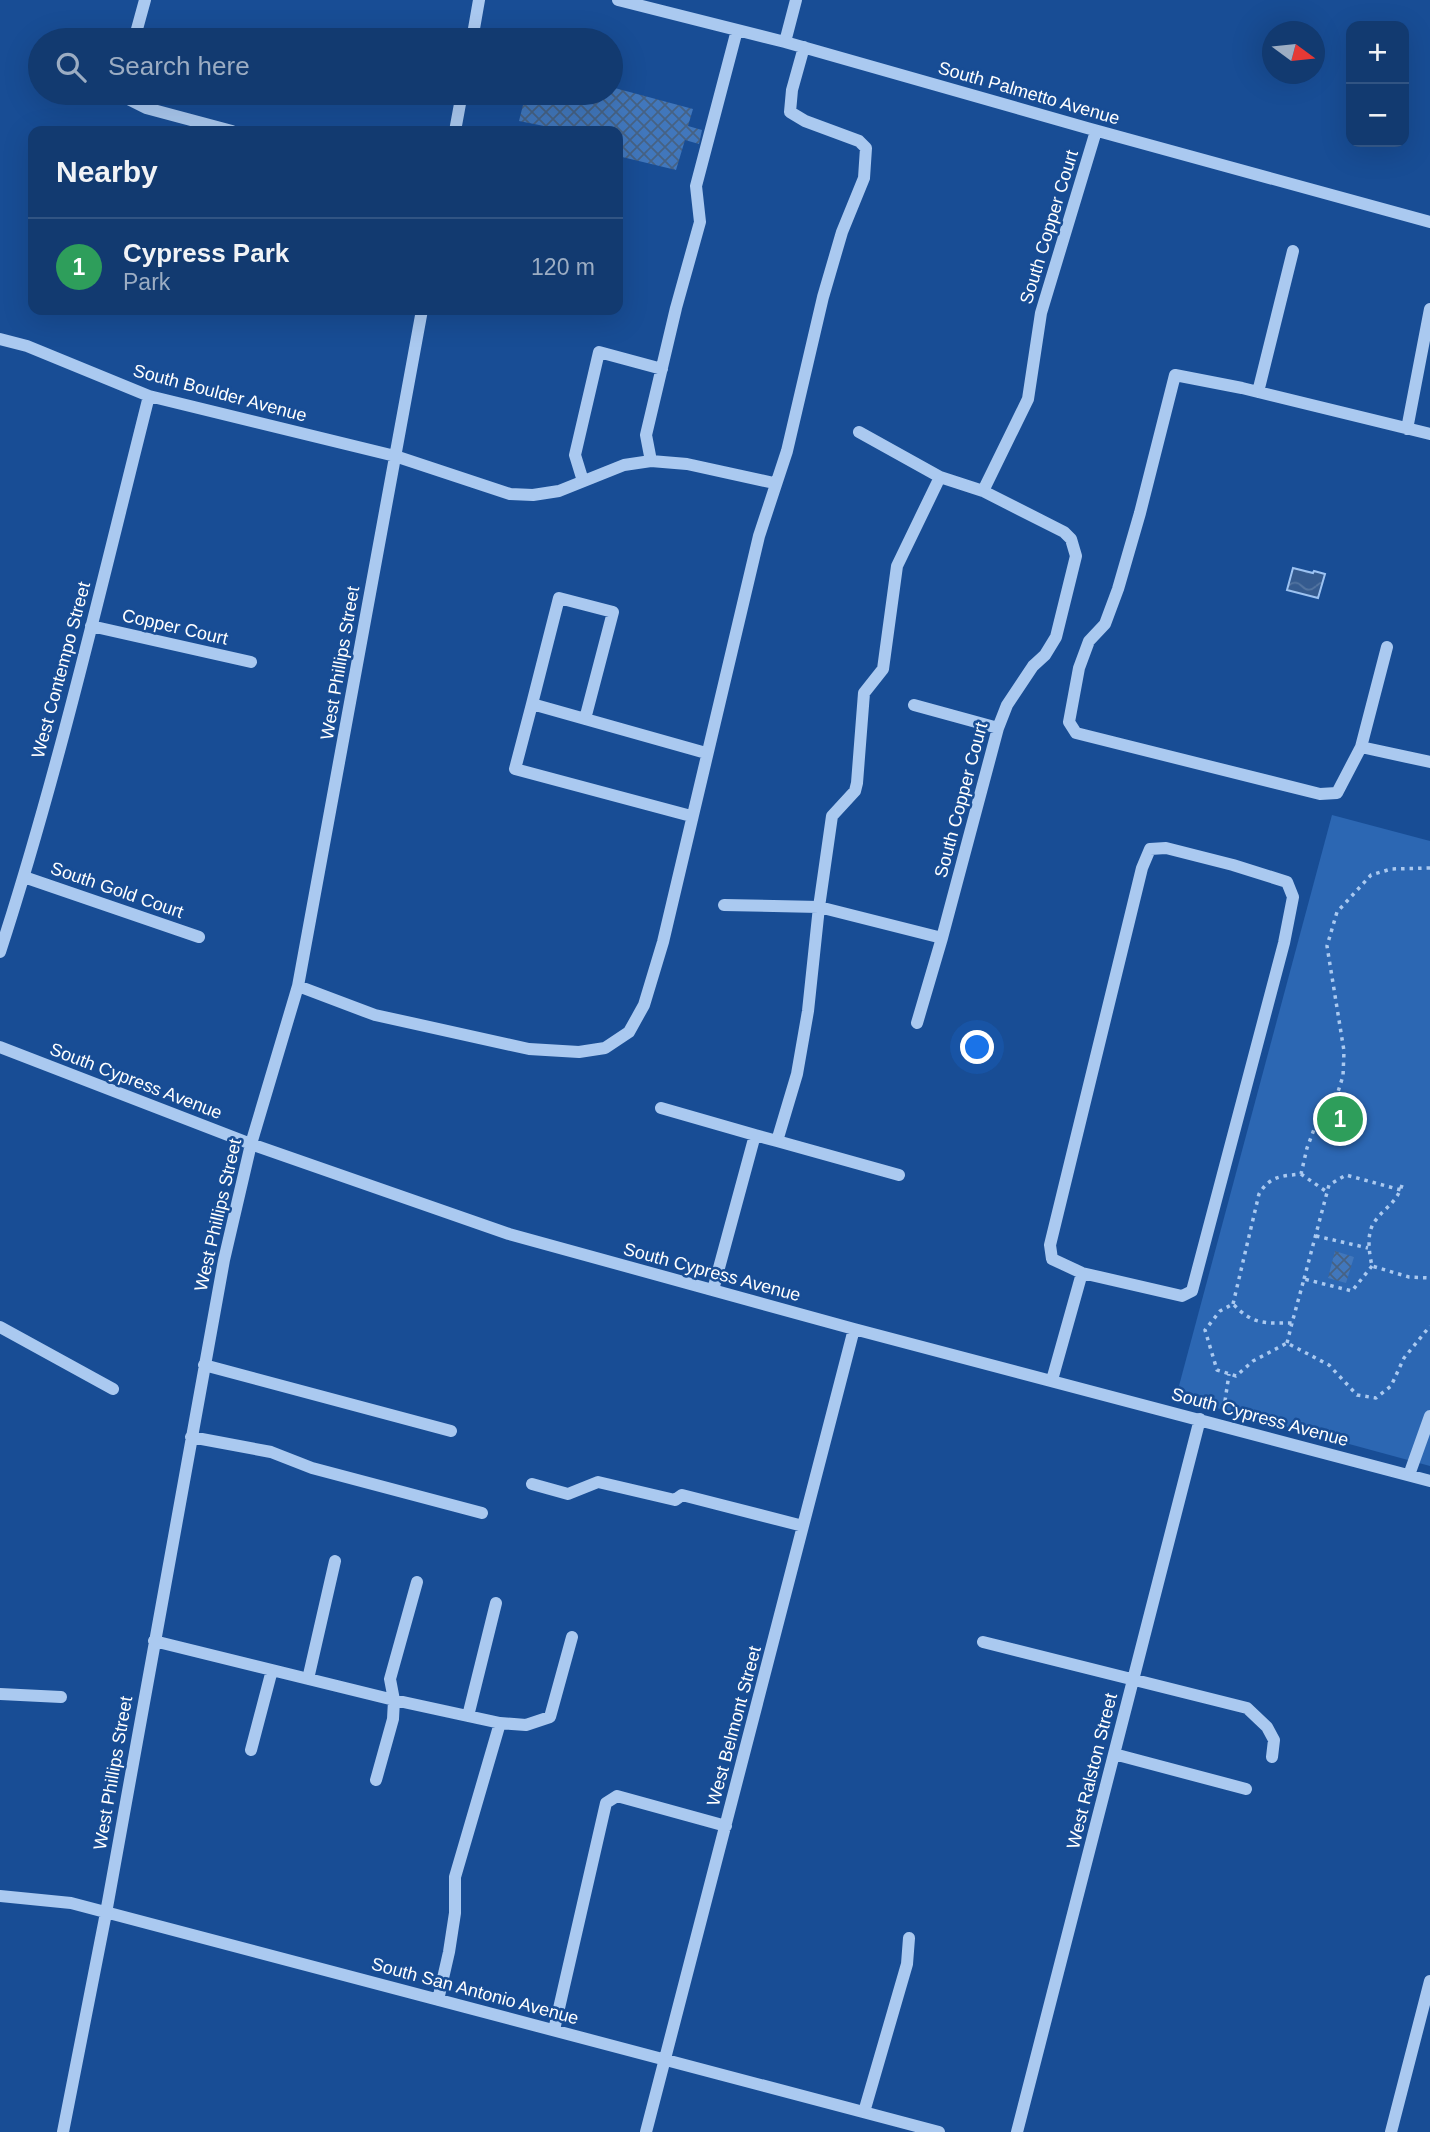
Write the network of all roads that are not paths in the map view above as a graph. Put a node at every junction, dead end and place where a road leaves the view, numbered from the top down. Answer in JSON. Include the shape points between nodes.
{"nodes":[{"id":1,"x":145,"y":0,"type":"edge"},
{"id":2,"x":480,"y":0,"type":"edge"},
{"id":3,"x":618,"y":0,"type":"edge"},
{"id":4,"x":796,"y":0,"type":"edge"},
{"id":5,"x":137,"y":28,"type":"edge"},
{"id":6,"x":474,"y":28,"type":"edge"},
{"id":7,"x":737,"y":30,"type":"junction"},
{"id":8,"x":785,"y":42,"type":"junction"},
{"id":9,"x":804,"y":47,"type":"junction"},
{"id":10,"x":141,"y":105,"type":"edge"},
{"id":11,"x":460,"y":105,"type":"edge"},
{"id":12,"x":213,"y":126,"type":"edge"},
{"id":13,"x":456,"y":126,"type":"edge"},
{"id":14,"x":1096,"y":131,"type":"junction"},
{"id":15,"x":1430,"y":222,"type":"edge"},
{"id":16,"x":1293,"y":251,"type":"dead end"},
{"id":17,"x":1430,"y":309,"type":"edge"},
{"id":18,"x":421,"y":315,"type":"edge"},
{"id":19,"x":0,"y":339,"type":"edge"},
{"id":20,"x":662,"y":369,"type":"junction"},
{"id":21,"x":1258,"y":392,"type":"junction"},
{"id":22,"x":149,"y":396,"type":"junction"},
{"id":23,"x":1407,"y":429,"type":"junction"},
{"id":24,"x":859,"y":432,"type":"dead end"},
{"id":25,"x":1430,"y":434,"type":"edge"},
{"id":26,"x":395,"y":456,"type":"junction"},
{"id":27,"x":651,"y":461,"type":"junction"},
{"id":28,"x":940,"y":477,"type":"junction"},
{"id":29,"x":583,"y":481,"type":"junction"},
{"id":30,"x":774,"y":483,"type":"junction"},
{"id":31,"x":984,"y":491,"type":"junction"},
{"id":32,"x":91,"y":626,"type":"junction"},
{"id":33,"x":1387,"y":648,"type":"dead end"},
{"id":34,"x":251,"y":662,"type":"dead end"},
{"id":35,"x":532,"y":704,"type":"junction"},
{"id":36,"x":914,"y":705,"type":"dead end"},
{"id":37,"x":584,"y":719,"type":"junction"},
{"id":38,"x":998,"y":728,"type":"junction"},
{"id":39,"x":1361,"y":747,"type":"junction"},
{"id":40,"x":706,"y":753,"type":"junction"},
{"id":41,"x":1430,"y":762,"type":"edge"},
{"id":42,"x":691,"y":816,"type":"junction"},
{"id":43,"x":24,"y":877,"type":"junction"},
{"id":44,"x":724,"y":905,"type":"dead end"},
{"id":45,"x":819,"y":907,"type":"junction"},
{"id":46,"x":199,"y":936,"type":"dead end"},
{"id":47,"x":942,"y":938,"type":"junction"},
{"id":48,"x":0,"y":952,"type":"edge"},
{"id":49,"x":298,"y":986,"type":"junction"},
{"id":50,"x":917,"y":1023,"type":"dead end"},
{"id":51,"x":0,"y":1046,"type":"edge"},
{"id":52,"x":661,"y":1108,"type":"dead end"},
{"id":53,"x":755,"y":1135,"type":"junction"},
{"id":54,"x":777,"y":1141,"type":"junction"},
{"id":55,"x":251,"y":1144,"type":"junction"},
{"id":56,"x":899,"y":1175,"type":"dead end"},
{"id":57,"x":1082,"y":1273,"type":"junction"},
{"id":58,"x":713,"y":1290,"type":"junction"},
{"id":59,"x":0,"y":1327,"type":"edge"},
{"id":60,"x":854,"y":1329,"type":"junction"},
{"id":61,"x":204,"y":1365,"type":"junction"},
{"id":62,"x":1052,"y":1380,"type":"junction"},
{"id":63,"x":113,"y":1389,"type":"dead end"},
{"id":64,"x":1430,"y":1416,"type":"edge"},
{"id":65,"x":1200,"y":1419,"type":"junction"},
{"id":66,"x":451,"y":1431,"type":"dead end"},
{"id":67,"x":191,"y":1437,"type":"junction"},
{"id":68,"x":1409,"y":1475,"type":"junction"},
{"id":69,"x":1430,"y":1480,"type":"edge"},
{"id":70,"x":532,"y":1485,"type":"dead end"},
{"id":71,"x":482,"y":1513,"type":"dead end"},
{"id":72,"x":803,"y":1526,"type":"junction"},
{"id":73,"x":335,"y":1561,"type":"dead end"},
{"id":74,"x":416,"y":1582,"type":"dead end"},
{"id":75,"x":496,"y":1602,"type":"dead end"},
{"id":76,"x":572,"y":1637,"type":"dead end"},
{"id":77,"x":154,"y":1641,"type":"junction"},
{"id":78,"x":983,"y":1642,"type":"dead end"},
{"id":79,"x":272,"y":1670,"type":"junction"},
{"id":80,"x":308,"y":1679,"type":"junction"},
{"id":81,"x":1133,"y":1680,"type":"junction"},
{"id":82,"x":0,"y":1694,"type":"edge"},
{"id":83,"x":61,"y":1697,"type":"dead end"},
{"id":84,"x":394,"y":1700,"type":"junction"},
{"id":85,"x":468,"y":1716,"type":"junction"},
{"id":86,"x":500,"y":1723,"type":"junction"},
{"id":87,"x":251,"y":1750,"type":"dead end"},
{"id":88,"x":1114,"y":1754,"type":"junction"},
{"id":89,"x":1272,"y":1757,"type":"dead end"},
{"id":90,"x":376,"y":1780,"type":"dead end"},
{"id":91,"x":1246,"y":1790,"type":"dead end"},
{"id":92,"x":726,"y":1826,"type":"junction"},
{"id":93,"x":0,"y":1896,"type":"edge"},
{"id":94,"x":106,"y":1913,"type":"junction"},
{"id":95,"x":909,"y":1938,"type":"dead end"},
{"id":96,"x":1430,"y":1981,"type":"edge"},
{"id":97,"x":438,"y":2000,"type":"junction"},
{"id":98,"x":554,"y":2030,"type":"junction"},
{"id":99,"x":666,"y":2059,"type":"junction"},
{"id":100,"x":864,"y":2112,"type":"junction"},
{"id":101,"x":63,"y":2132,"type":"edge"},
{"id":102,"x":646,"y":2132,"type":"edge"},
{"id":103,"x":939,"y":2132,"type":"edge"},
{"id":104,"x":1017,"y":2132,"type":"edge"},
{"id":105,"x":1391,"y":2132,"type":"edge"}],
"edges":[{"from":1,"to":5,"type":"street"},
{"from":2,"to":6,"type":"street"},
{"from":3,"to":7,"type":"street","name":"South Palmetto Avenue"},
{"from":4,"to":8,"type":"street"},
{"from":7,"to":8,"type":"street","name":"South Palmetto Avenue"},
{"from":7,"to":20,"type":"street","via":[[696,186],[700,222]]},
{"from":8,"to":9,"type":"street","name":"South Palmetto Avenue"},
{"from":9,"to":14,"type":"street","name":"South Palmetto Avenue"},
{"from":9,"to":30,"type":"street","via":[[790,112],[859,141],[867,156],[864,178],[826,284],[787,450]]},
{"from":10,"to":12,"type":"street"},
{"from":11,"to":13,"type":"street"},
{"from":14,"to":15,"type":"street","name":"South Palmetto Avenue"},
{"from":14,"to":31,"type":"street","name":"South Copper Court","via":[[1041,313],[1028,398]]},
{"from":16,"to":21,"type":"street"},
{"from":17,"to":23,"type":"street"},
{"from":18,"to":26,"type":"street","name":"West Phillips Street"},
{"from":19,"to":22,"type":"street","name":"South Boulder Avenue"},
{"from":20,"to":27,"type":"street","via":[[646,435]]},
{"from":20,"to":29,"type":"street","via":[[599,352],[575,455]]},
{"from":21,"to":23,"type":"street"},
{"from":21,"to":39,"type":"street","via":[[1175,375],[1118,589],[1105,624],[1089,641],[1079,668],[1069,722],[1076,733],[1320,794],[1337,793]]},
{"from":22,"to":26,"type":"street","name":"South Boulder Avenue"},
{"from":22,"to":32,"type":"street","name":"West Contempo Street"},
{"from":23,"to":25,"type":"street"},
{"from":24,"to":28,"type":"street","name":"South Copper Court"},
{"from":26,"to":29,"type":"street","name":"South Boulder Avenue","via":[[510,494],[559,491]]},
{"from":26,"to":49,"type":"street","name":"West Phillips Street"},
{"from":27,"to":29,"type":"street","name":"South Boulder Avenue"},
{"from":27,"to":30,"type":"street","name":"South Boulder Avenue"},
{"from":28,"to":31,"type":"street","name":"South Copper Court"},
{"from":28,"to":45,"type":"street","via":[[897,566],[883,669],[864,693],[858,783],[832,816]]},
{"from":30,"to":40,"type":"street"},
{"from":31,"to":38,"type":"street","name":"South Copper Court","via":[[1063,532],[1075,550],[1056,637],[1007,705]]},
{"from":32,"to":34,"type":"street","name":"Copper Court"},
{"from":32,"to":43,"type":"street","name":"West Contempo Street"},
{"from":33,"to":39,"type":"street"},
{"from":35,"to":37,"type":"street"},
{"from":35,"to":37,"type":"street","via":[[559,598],[613,612]]},
{"from":35,"to":42,"type":"street","via":[[515,769]]},
{"from":36,"to":38,"type":"street"},
{"from":37,"to":40,"type":"street"},
{"from":38,"to":47,"type":"street","name":"South Copper Court"},
{"from":39,"to":41,"type":"street"},
{"from":40,"to":42,"type":"street"},
{"from":42,"to":49,"type":"street","via":[[644,1004],[629,1032],[605,1048],[579,1052],[528,1049],[375,1015]]},
{"from":43,"to":46,"type":"street","name":"South Gold Court"},
{"from":43,"to":48,"type":"street","name":"West Contempo Street"},
{"from":44,"to":45,"type":"street"},
{"from":45,"to":47,"type":"street"},
{"from":45,"to":54,"type":"street","via":[[797,1074]]},
{"from":47,"to":50,"type":"street","name":"South Copper Court"},
{"from":49,"to":55,"type":"street","name":"West Phillips Street"},
{"from":51,"to":55,"type":"street","name":"South Cypress Avenue"},
{"from":52,"to":53,"type":"street"},
{"from":53,"to":54,"type":"street"},
{"from":53,"to":58,"type":"street"},
{"from":54,"to":56,"type":"street"},
{"from":55,"to":58,"type":"street","name":"South Cypress Avenue","via":[[509,1234]]},
{"from":55,"to":61,"type":"street","name":"West Phillips Street"},
{"from":57,"to":57,"type":"street","via":[[1052,1259],[1050,1245],[1150,849],[1166,848],[1233,864],[1287,882],[1293,897],[1284,943],[1192,1291],[1182,1296]]},
{"from":57,"to":62,"type":"street"},
{"from":58,"to":60,"type":"street","name":"South Cypress Avenue"},
{"from":59,"to":63,"type":"street"},
{"from":60,"to":62,"type":"street","name":"South Cypress Avenue"},
{"from":60,"to":72,"type":"street","name":"West Belmont Street"},
{"from":61,"to":66,"type":"street"},
{"from":61,"to":67,"type":"street","name":"West Phillips Street"},
{"from":62,"to":65,"type":"street","name":"South Cypress Avenue"},
{"from":64,"to":68,"type":"street"},
{"from":65,"to":68,"type":"street","name":"South Cypress Avenue"},
{"from":65,"to":81,"type":"street","name":"West Ralston Street"},
{"from":67,"to":71,"type":"street","via":[[271,1452],[312,1468]]},
{"from":67,"to":77,"type":"street","name":"West Phillips Street"},
{"from":68,"to":69,"type":"street","name":"South Cypress Avenue"},
{"from":70,"to":72,"type":"street","via":[[568,1494],[598,1482],[675,1500],[682,1494]]},
{"from":72,"to":92,"type":"street","name":"West Belmont Street"},
{"from":73,"to":80,"type":"street"},
{"from":74,"to":84,"type":"street","via":[[390,1679]]},
{"from":75,"to":85,"type":"street"},
{"from":76,"to":86,"type":"street","via":[[550,1717],[526,1725]]},
{"from":77,"to":79,"type":"street"},
{"from":77,"to":94,"type":"street","name":"West Phillips Street"},
{"from":78,"to":81,"type":"street"},
{"from":79,"to":80,"type":"street"},
{"from":79,"to":87,"type":"street"},
{"from":80,"to":84,"type":"street"},
{"from":81,"to":88,"type":"street","name":"West Ralston Street"},
{"from":81,"to":89,"type":"street","via":[[1247,1707],[1274,1740]]},
{"from":82,"to":83,"type":"street"},
{"from":84,"to":85,"type":"street"},
{"from":84,"to":90,"type":"street"},
{"from":85,"to":86,"type":"street"},
{"from":86,"to":97,"type":"street","via":[[455,1877],[455,1913]]},
{"from":88,"to":91,"type":"street"},
{"from":88,"to":104,"type":"street","name":"West Ralston Street"},
{"from":92,"to":98,"type":"street","via":[[617,1796],[606,1803]]},
{"from":92,"to":99,"type":"street","name":"West Belmont Street"},
{"from":93,"to":94,"type":"street","name":"South San Antonio Avenue","via":[[71,1903]]},
{"from":94,"to":97,"type":"street","name":"South San Antonio Avenue"},
{"from":94,"to":101,"type":"street","name":"West Phillips Street"},
{"from":95,"to":100,"type":"street","via":[[907,1964]]},
{"from":96,"to":105,"type":"street"},
{"from":97,"to":98,"type":"street","name":"South San Antonio Avenue"},
{"from":98,"to":99,"type":"street","name":"South San Antonio Avenue"},
{"from":99,"to":100,"type":"street","name":"South San Antonio Avenue"},
{"from":99,"to":102,"type":"street","name":"West Belmont Street"},
{"from":100,"to":103,"type":"street","name":"South San Antonio Avenue"}]}
